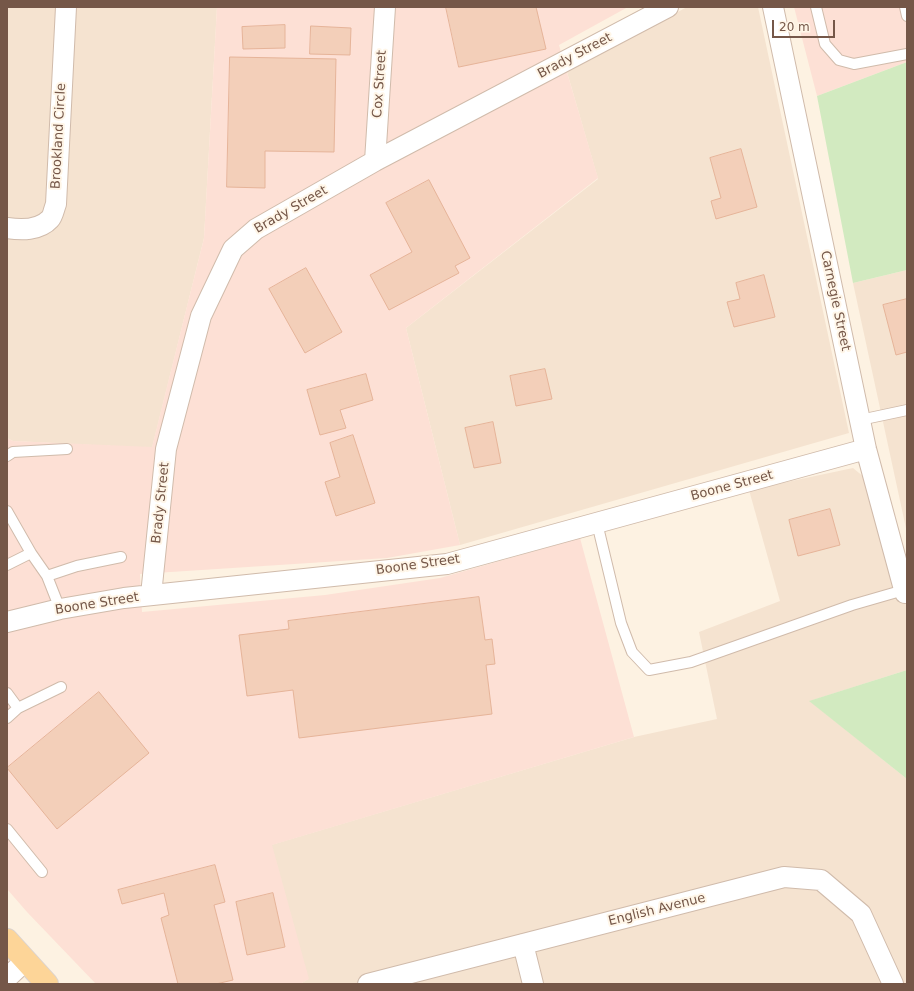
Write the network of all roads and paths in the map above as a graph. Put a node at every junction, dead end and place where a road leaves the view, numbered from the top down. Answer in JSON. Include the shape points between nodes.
{"nodes":[{"id":1,"x":66,"y":7,"type":"edge"},
{"id":2,"x":385,"y":7,"type":"edge"},
{"id":3,"x":668,"y":7,"type":"edge"},
{"id":4,"x":774,"y":7,"type":"edge"},
{"id":5,"x":816,"y":7,"type":"edge"},
{"id":6,"x":905,"y":7,"type":"edge"},
{"id":7,"x":907,"y":16,"type":"edge"},
{"id":8,"x":907,"y":54,"type":"edge"},
{"id":9,"x":375,"y":161,"type":"junction"},
{"id":10,"x":7,"y":228,"type":"edge"},
{"id":11,"x":907,"y":410,"type":"edge"},
{"id":12,"x":860,"y":420,"type":"junction"},
{"id":13,"x":67,"y":449,"type":"dead end"},
{"id":14,"x":866,"y":449,"type":"junction"},
{"id":15,"x":7,"y":456,"type":"edge"},
{"id":16,"x":7,"y":511,"type":"edge"},
{"id":17,"x":597,"y":523,"type":"junction"},
{"id":18,"x":31,"y":553,"type":"junction"},
{"id":19,"x":121,"y":557,"type":"dead end"},
{"id":20,"x":7,"y":565,"type":"edge"},
{"id":21,"x":46,"y":576,"type":"junction"},
{"id":22,"x":905,"y":591,"type":"joint"},
{"id":23,"x":151,"y":595,"type":"junction"},
{"id":24,"x":60,"y":609,"type":"junction"},
{"id":25,"x":7,"y":622,"type":"edge"},
{"id":26,"x":61,"y":687,"type":"dead end"},
{"id":27,"x":7,"y":693,"type":"edge"},
{"id":28,"x":18,"y":708,"type":"junction"},
{"id":29,"x":7,"y":718,"type":"edge"},
{"id":30,"x":7,"y":829,"type":"edge"},
{"id":31,"x":42,"y":872,"type":"dead end"},
{"id":32,"x":7,"y":940,"type":"edge"},
{"id":33,"x":523,"y":944,"type":"junction"},
{"id":34,"x":25,"y":961,"type":"junction"},
{"id":35,"x":7,"y":978,"type":"edge"},
{"id":36,"x":47,"y":984,"type":"edge"},
{"id":37,"x":368,"y":984,"type":"edge"},
{"id":38,"x":533,"y":984,"type":"edge"},
{"id":39,"x":893,"y":984,"type":"edge"}],
"edges":[{"from":1,"to":10,"type":"street","name":"Brookland Circle","via":[[56,204],[50,218],[39,226],[26,230]]},
{"from":2,"to":9,"type":"street","name":"Cox Street"},
{"from":3,"to":9,"type":"street","name":"Brady Street"},
{"from":4,"to":12,"type":"street","name":"Carnegie Street"},
{"from":5,"to":8,"type":"lane","via":[[825,44],[840,60],[854,64]]},
{"from":6,"to":7,"type":"lane"},
{"from":9,"to":23,"type":"street","name":"Brady Street","via":[[256,229],[233,249],[201,316],[166,449]]},
{"from":11,"to":12,"type":"lane"},
{"from":12,"to":14,"type":"street","name":"Carnegie Street"},
{"from":13,"to":15,"type":"lane","via":[[13,452]]},
{"from":14,"to":17,"type":"street","name":"Boone Street"},
{"from":14,"to":22,"type":"street","name":"Carnegie Street"},
{"from":16,"to":18,"type":"lane"},
{"from":17,"to":22,"type":"lane","via":[[620,622],[632,652],[649,670],[691,662],[852,604]]},
{"from":17,"to":23,"type":"street","name":"Boone Street","via":[[447,564]]},
{"from":18,"to":20,"type":"lane"},
{"from":18,"to":21,"type":"lane"},
{"from":19,"to":21,"type":"lane","via":[[77,566]]},
{"from":21,"to":24,"type":"lane"},
{"from":23,"to":24,"type":"street","name":"Boone Street"},
{"from":24,"to":25,"type":"street","name":"Boone Street"},
{"from":26,"to":28,"type":"lane"},
{"from":27,"to":28,"type":"lane"},
{"from":28,"to":29,"type":"lane"},
{"from":30,"to":31,"type":"lane"},
{"from":32,"to":34,"type":"main road"},
{"from":33,"to":37,"type":"street","name":"English Avenue"},
{"from":33,"to":38,"type":"street"},
{"from":33,"to":39,"type":"street","name":"English Avenue","via":[[784,877],[822,880],[861,914]]},
{"from":34,"to":35,"type":"street"},
{"from":34,"to":36,"type":"main road"}]}
